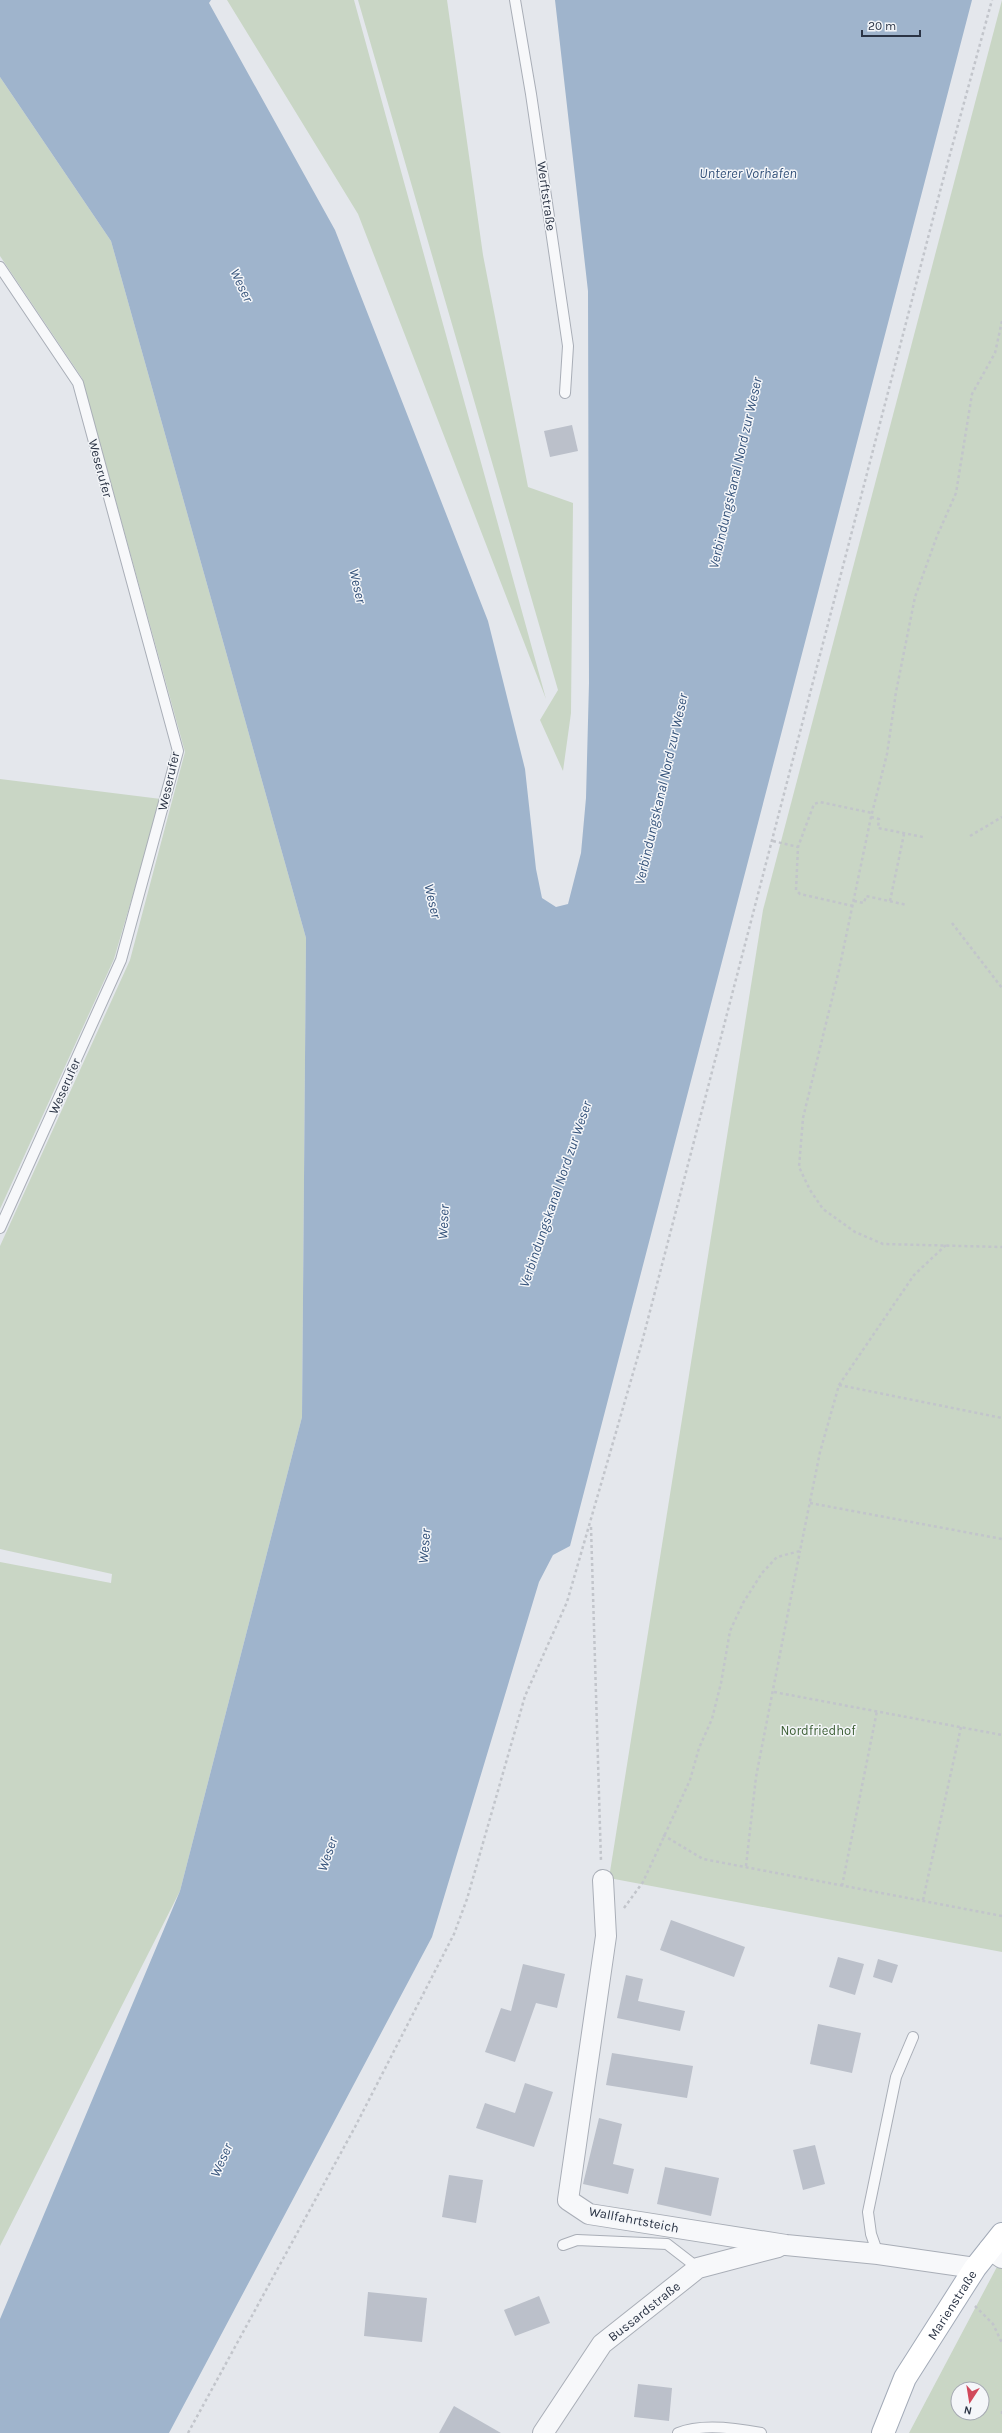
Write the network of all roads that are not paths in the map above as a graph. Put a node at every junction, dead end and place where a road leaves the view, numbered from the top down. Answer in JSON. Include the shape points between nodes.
{"nodes":[{"id":1,"x":515,"y":0,"type":"edge"},
{"id":2,"x":0,"y":267,"type":"edge"},
{"id":3,"x":565,"y":393,"type":"dead end"},
{"id":4,"x":0,"y":1228,"type":"edge"},
{"id":5,"x":603,"y":1880,"type":"dead end"},
{"id":6,"x":913,"y":2037,"type":"dead end"},
{"id":7,"x":563,"y":2245,"type":"dead end"},
{"id":8,"x":786,"y":2246,"type":"junction"},
{"id":9,"x":998,"y":2247,"type":"edge"},
{"id":10,"x":878,"y":2254,"type":"junction"},
{"id":11,"x":698,"y":2268,"type":"junction"},
{"id":12,"x":975,"y":2268,"type":"junction"},
{"id":13,"x":543,"y":2433,"type":"edge"},
{"id":14,"x":678,"y":2433,"type":"edge"},
{"id":15,"x":761,"y":2433,"type":"edge"},
{"id":16,"x":883,"y":2433,"type":"edge"}],
"edges":[{"from":1,"to":3,"type":"lane","name":"Werftstraße","via":[[532,94],[568,346]]},
{"from":2,"to":4,"type":"lane","name":"Weserufer","via":[[78,384],[178,751],[121,960]]},
{"from":5,"to":8,"type":"street","name":"Wallfahrtsteich","via":[[606,1936],[568,2200],[589,2214]]},
{"from":6,"to":10,"type":"lane","via":[[896,2077],[868,2212],[871,2234]]},
{"from":7,"to":11,"type":"lane","name":"Wallfahrtsteich","via":[[577,2240],[667,2244]]},
{"from":8,"to":10,"type":"street","name":"Wallfahrtsteich"},
{"from":8,"to":11,"type":"street","name":"Bussardstraße"},
{"from":9,"to":12,"type":"main road","name":"Marienstraße"},
{"from":10,"to":12,"type":"street","name":"Wallfahrtsteich"},
{"from":11,"to":13,"type":"street","name":"Bussardstraße","via":[[602,2344]]},
{"from":12,"to":16,"type":"main road","name":"Marienstraße","via":[[904,2378]]},
{"from":14,"to":15,"type":"lane","via":[[710,2428]]}]}
